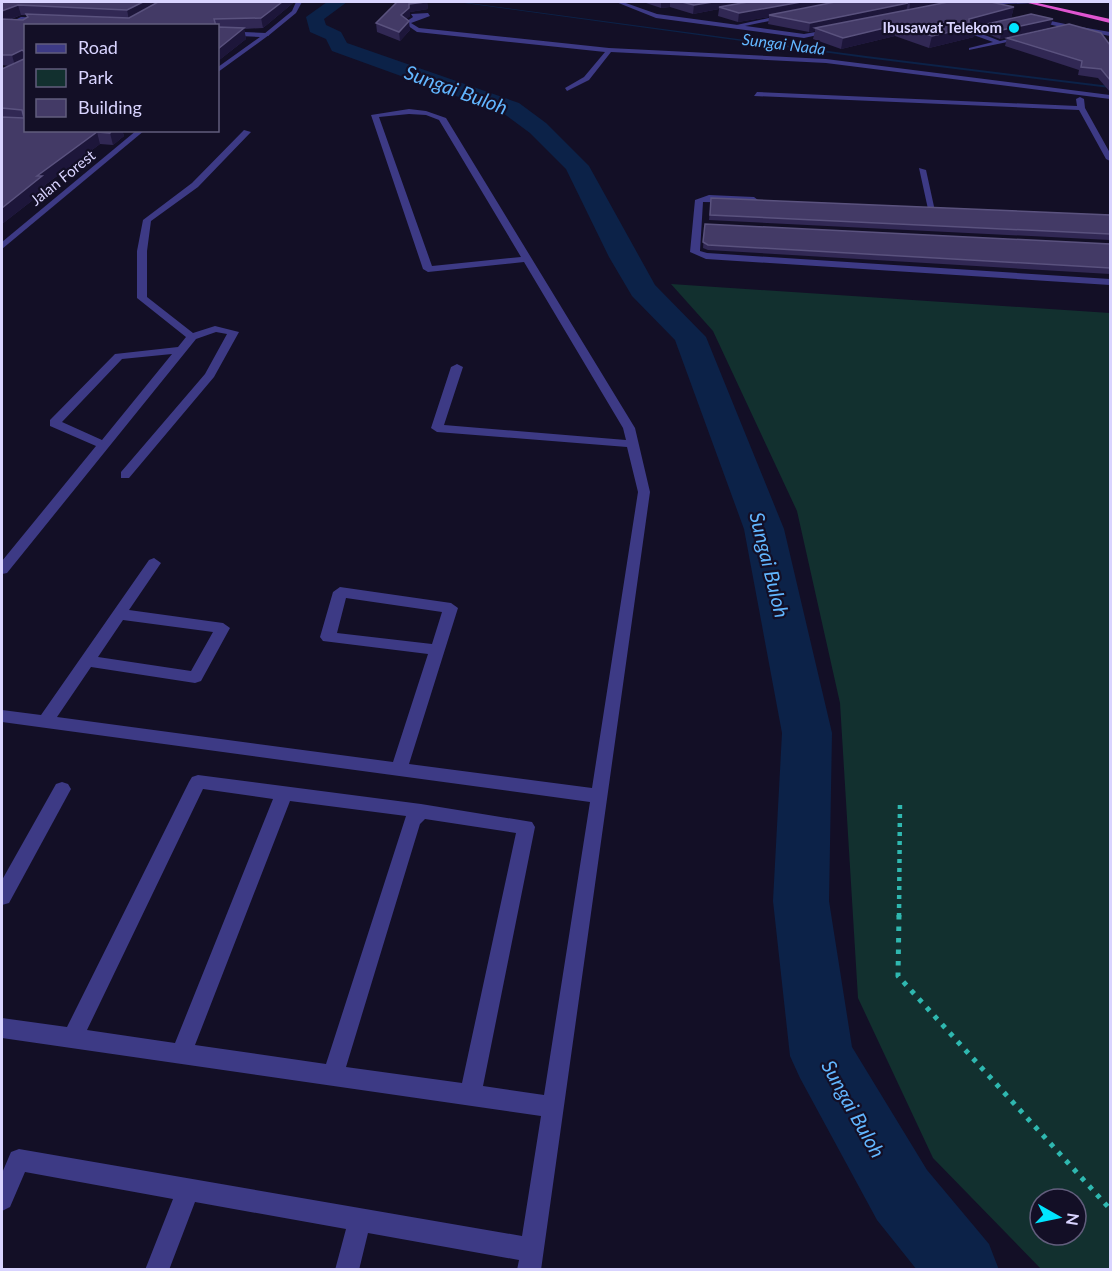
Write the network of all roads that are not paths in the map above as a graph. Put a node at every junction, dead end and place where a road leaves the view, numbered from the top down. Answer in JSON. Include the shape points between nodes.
{"nodes":[{"id":1,"x":299,"y":2,"type":"edge"},
{"id":2,"x":621,"y":2,"type":"edge"},
{"id":3,"x":1030,"y":2,"type":"edge"},
{"id":4,"x":963,"y":3,"type":"edge"},
{"id":5,"x":705,"y":15,"type":"edge"},
{"id":6,"x":792,"y":15,"type":"edge"},
{"id":7,"x":417,"y":17,"type":"edge"},
{"id":8,"x":2,"y":18,"type":"edge"},
{"id":9,"x":21,"y":19,"type":"junction"},
{"id":10,"x":683,"y":19,"type":"junction"},
{"id":11,"x":1026,"y":19,"type":"edge"},
{"id":12,"x":56,"y":20,"type":"edge"},
{"id":13,"x":1015,"y":21,"type":"edge"},
{"id":14,"x":1110,"y":21,"type":"edge"},
{"id":15,"x":831,"y":24,"type":"edge"},
{"id":16,"x":5,"y":25,"type":"edge"},
{"id":17,"x":24,"y":26,"type":"edge"},
{"id":18,"x":735,"y":26,"type":"junction"},
{"id":19,"x":1070,"y":27,"type":"junction"},
{"id":20,"x":847,"y":29,"type":"edge"},
{"id":21,"x":1050,"y":31,"type":"edge"},
{"id":22,"x":219,"y":33,"type":"edge"},
{"id":23,"x":787,"y":33,"type":"junction"},
{"id":24,"x":1110,"y":34,"type":"edge"},
{"id":25,"x":266,"y":35,"type":"junction"},
{"id":26,"x":1030,"y":36,"type":"edge"},
{"id":27,"x":1000,"y":43,"type":"junction"},
{"id":28,"x":971,"y":49,"type":"dead end"},
{"id":29,"x":609,"y":50,"type":"junction"},
{"id":30,"x":219,"y":69,"type":"edge"},
{"id":31,"x":567,"y":89,"type":"dead end"},
{"id":32,"x":1079,"y":93,"type":"junction"},
{"id":33,"x":757,"y":94,"type":"dead end"},
{"id":34,"x":1110,"y":97,"type":"edge"},
{"id":35,"x":1081,"y":108,"type":"junction"},
{"id":36,"x":141,"y":132,"type":"edge"},
{"id":37,"x":247,"y":132,"type":"dead end"},
{"id":38,"x":129,"y":133,"type":"dead end"},
{"id":39,"x":1110,"y":159,"type":"edge"},
{"id":40,"x":922,"y":170,"type":"dead end"},
{"id":41,"x":768,"y":201,"type":"edge"},
{"id":42,"x":921,"y":208,"type":"edge"},
{"id":43,"x":932,"y":209,"type":"junction"},
{"id":44,"x":944,"y":209,"type":"edge"},
{"id":45,"x":697,"y":224,"type":"junction"},
{"id":46,"x":709,"y":224,"type":"edge"},
{"id":47,"x":2,"y":246,"type":"edge"},
{"id":48,"x":527,"y":259,"type":"junction"},
{"id":49,"x":1110,"y":282,"type":"edge"},
{"id":50,"x":192,"y":337,"type":"junction"},
{"id":51,"x":182,"y":350,"type":"junction"},
{"id":52,"x":458,"y":367,"type":"dead end"},
{"id":53,"x":633,"y":444,"type":"junction"},
{"id":54,"x":104,"y":445,"type":"junction"},
{"id":55,"x":126,"y":475,"type":"dead end"},
{"id":56,"x":154,"y":563,"type":"dead end"},
{"id":57,"x":2,"y":570,"type":"edge"},
{"id":58,"x":118,"y":615,"type":"junction"},
{"id":59,"x":437,"y":650,"type":"junction"},
{"id":60,"x":87,"y":661,"type":"junction"},
{"id":61,"x":2,"y":717,"type":"edge"},
{"id":62,"x":45,"y":722,"type":"junction"},
{"id":63,"x":399,"y":769,"type":"junction"},
{"id":64,"x":62,"y":789,"type":"dead end"},
{"id":65,"x":284,"y":793,"type":"junction"},
{"id":66,"x":600,"y":796,"type":"junction"},
{"id":67,"x":422,"y":811,"type":"junction"},
{"id":68,"x":2,"y":897,"type":"edge"},
{"id":69,"x":2,"y":1028,"type":"edge"},
{"id":70,"x":72,"y":1038,"type":"junction"},
{"id":71,"x":181,"y":1054,"type":"junction"},
{"id":72,"x":333,"y":1076,"type":"junction"},
{"id":73,"x":470,"y":1095,"type":"junction"},
{"id":74,"x":554,"y":1107,"type":"junction"},
{"id":75,"x":188,"y":1190,"type":"junction"},
{"id":76,"x":2,"y":1199,"type":"edge"},
{"id":77,"x":360,"y":1220,"type":"junction"},
{"id":78,"x":530,"y":1260,"type":"edge"},
{"id":79,"x":157,"y":1269,"type":"edge"},
{"id":80,"x":347,"y":1269,"type":"edge"}],
"edges":[{"from":1,"to":25,"type":"street","via":[[294,12]]},
{"from":2,"to":10,"type":"street","via":[[656,16]]},
{"from":3,"to":4,"type":"street"},
{"from":3,"to":14,"type":"highway"},
{"from":5,"to":10,"type":"street"},
{"from":6,"to":18,"type":"street"},
{"from":7,"to":29,"type":"street","via":[[407,23],[417,30]]},
{"from":8,"to":9,"type":"street"},
{"from":9,"to":12,"type":"street"},
{"from":9,"to":16,"type":"street"},
{"from":10,"to":18,"type":"street"},
{"from":11,"to":19,"type":"street"},
{"from":13,"to":27,"type":"street","via":[[970,32]]},
{"from":15,"to":23,"type":"street"},
{"from":16,"to":17,"type":"street"},
{"from":18,"to":23,"type":"street"},
{"from":19,"to":21,"type":"street"},
{"from":19,"to":24,"type":"street"},
{"from":20,"to":23,"type":"street","via":[[809,36]]},
{"from":22,"to":25,"type":"street"},
{"from":25,"to":30,"type":"street"},
{"from":26,"to":27,"type":"street"},
{"from":27,"to":28,"type":"street"},
{"from":29,"to":31,"type":"street","via":[[593,75]]},
{"from":29,"to":32,"type":"street","via":[[826,61]]},
{"from":32,"to":34,"type":"street"},
{"from":32,"to":35,"type":"street"},
{"from":33,"to":35,"type":"street"},
{"from":35,"to":39,"type":"street"},
{"from":36,"to":38,"type":"street"},
{"from":36,"to":47,"type":"street","name":"Jalan Forest"},
{"from":37,"to":50,"type":"street","via":[[195,185],[147,219],[142,298]]},
{"from":40,"to":43,"type":"street"},
{"from":41,"to":45,"type":"street","via":[[701,199]]},
{"from":42,"to":43,"type":"street"},
{"from":43,"to":44,"type":"street"},
{"from":45,"to":46,"type":"street"},
{"from":45,"to":49,"type":"street","via":[[695,250],[701,255]]},
{"from":48,"to":48,"type":"street","via":[[428,269],[375,115],[411,112],[442,118]]},
{"from":48,"to":53,"type":"street","via":[[629,428]]},
{"from":50,"to":51,"type":"street"},
{"from":50,"to":55,"type":"street","via":[[215,329],[234,332],[210,375]]},
{"from":51,"to":54,"type":"street"},
{"from":51,"to":54,"type":"street","via":[[119,356],[54,423]]},
{"from":52,"to":53,"type":"street","via":[[437,428]]},
{"from":53,"to":66,"type":"street","via":[[644,492]]},
{"from":54,"to":57,"type":"street"},
{"from":56,"to":58,"type":"street"},
{"from":58,"to":60,"type":"street"},
{"from":58,"to":60,"type":"street","via":[[224,628],[195,677]]},
{"from":59,"to":59,"type":"street","via":[[451,608],[340,592],[328,637]]},
{"from":59,"to":63,"type":"street"},
{"from":60,"to":62,"type":"street"},
{"from":61,"to":62,"type":"street"},
{"from":62,"to":63,"type":"street"},
{"from":63,"to":66,"type":"street"},
{"from":64,"to":68,"type":"street"},
{"from":65,"to":67,"type":"street"},
{"from":65,"to":70,"type":"street","via":[[198,782]]},
{"from":65,"to":71,"type":"street"},
{"from":66,"to":74,"type":"street"},
{"from":67,"to":72,"type":"street","via":[[412,821]]},
{"from":67,"to":73,"type":"street","via":[[526,826]]},
{"from":69,"to":70,"type":"street"},
{"from":70,"to":71,"type":"street"},
{"from":71,"to":72,"type":"street"},
{"from":72,"to":73,"type":"street"},
{"from":73,"to":74,"type":"street"},
{"from":74,"to":78,"type":"street"},
{"from":75,"to":76,"type":"street","via":[[19,1160]]},
{"from":75,"to":77,"type":"street"},
{"from":75,"to":79,"type":"street"},
{"from":77,"to":78,"type":"street"},
{"from":77,"to":80,"type":"street"}]}
